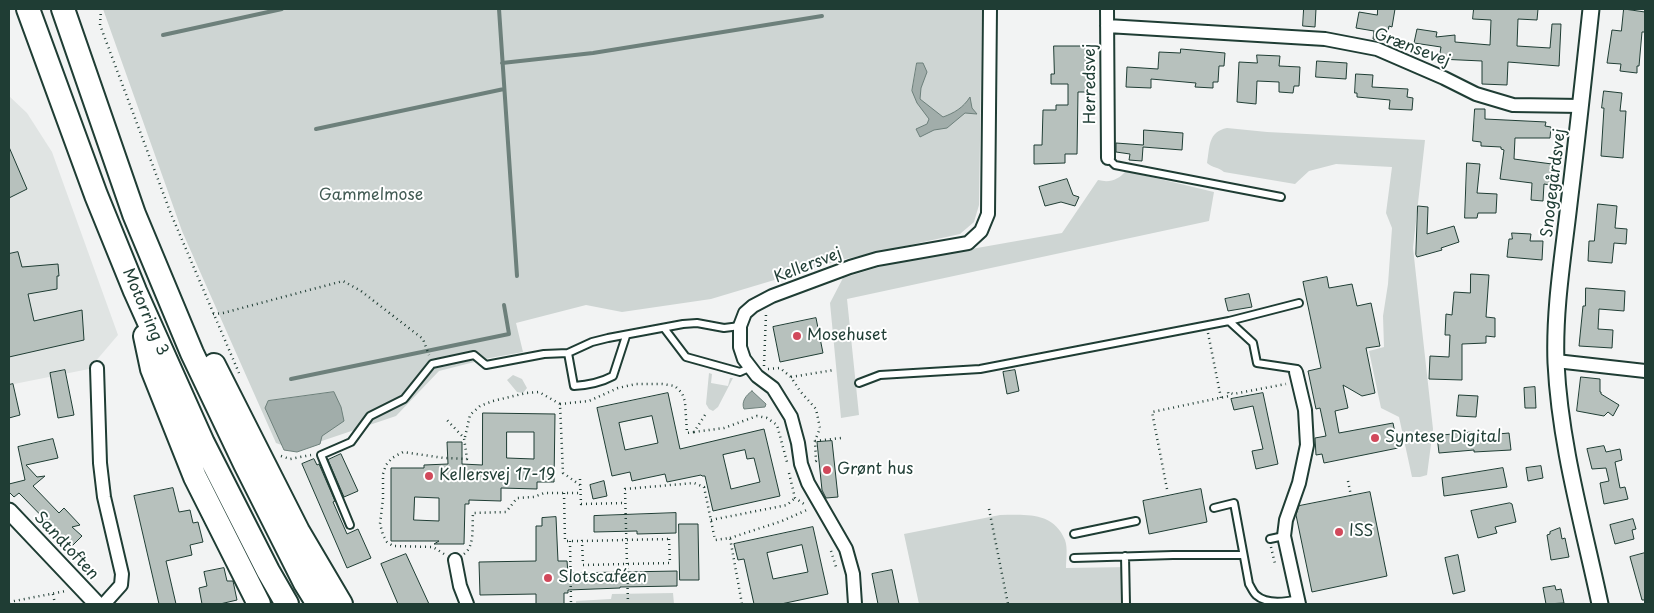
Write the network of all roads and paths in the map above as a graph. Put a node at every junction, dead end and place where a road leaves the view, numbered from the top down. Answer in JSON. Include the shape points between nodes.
{"nodes":[{"id":1,"x":28,"y":9,"type":"edge"},
{"id":2,"x":63,"y":9,"type":"edge"},
{"id":3,"x":101,"y":9,"type":"edge"},
{"id":4,"x":990,"y":9,"type":"edge"},
{"id":5,"x":1107,"y":9,"type":"edge"},
{"id":6,"x":1591,"y":9,"type":"edge"},
{"id":7,"x":1107,"y":26,"type":"junction"},
{"id":8,"x":1581,"y":106,"type":"junction"},
{"id":9,"x":1108,"y":158,"type":"joint"},
{"id":10,"x":1281,"y":197,"type":"dead end"},
{"id":11,"x":134,"y":214,"type":"junction"},
{"id":12,"x":135,"y":291,"type":"junction"},
{"id":13,"x":763,"y":301,"type":"junction"},
{"id":14,"x":1299,"y":303,"type":"dead end"},
{"id":15,"x":213,"y":314,"type":"junction"},
{"id":16,"x":1228,"y":321,"type":"junction"},
{"id":17,"x":1207,"y":325,"type":"junction"},
{"id":18,"x":740,"y":326,"type":"junction"},
{"id":19,"x":664,"y":328,"type":"junction"},
{"id":20,"x":626,"y":336,"type":"junction"},
{"id":21,"x":568,"y":353,"type":"junction"},
{"id":22,"x":430,"y":358,"type":"dead end"},
{"id":23,"x":1556,"y":361,"type":"junction"},
{"id":24,"x":97,"y":368,"type":"dead end"},
{"id":25,"x":749,"y":368,"type":"junction"},
{"id":26,"x":764,"y":370,"type":"dead end"},
{"id":27,"x":834,"y":370,"type":"dead end"},
{"id":28,"x":1296,"y":370,"type":"joint"},
{"id":29,"x":1645,"y":371,"type":"edge"},
{"id":30,"x":241,"y":376,"type":"dead end"},
{"id":31,"x":791,"y":377,"type":"dead end"},
{"id":32,"x":859,"y":383,"type":"dead end"},
{"id":33,"x":1274,"y":386,"type":"dead end"},
{"id":34,"x":1221,"y":398,"type":"junction"},
{"id":35,"x":560,"y":404,"type":"junction"},
{"id":36,"x":705,"y":415,"type":"dead end"},
{"id":37,"x":446,"y":419,"type":"dead end"},
{"id":38,"x":694,"y":432,"type":"junction"},
{"id":39,"x":464,"y":438,"type":"junction"},
{"id":40,"x":841,"y":438,"type":"dead end"},
{"id":41,"x":815,"y":441,"type":"dead end"},
{"id":42,"x":277,"y":452,"type":"dead end"},
{"id":43,"x":321,"y":455,"type":"junction"},
{"id":44,"x":580,"y":479,"type":"dead end"},
{"id":45,"x":1348,"y":481,"type":"dead end"},
{"id":46,"x":580,"y":485,"type":"junction"},
{"id":47,"x":1167,"y":489,"type":"dead end"},
{"id":48,"x":564,"y":493,"type":"junction"},
{"id":49,"x":581,"y":493,"type":"junction"},
{"id":50,"x":1351,"y":496,"type":"dead end"},
{"id":51,"x":795,"y":498,"type":"junction"},
{"id":52,"x":625,"y":503,"type":"junction"},
{"id":53,"x":1214,"y":508,"type":"dead end"},
{"id":54,"x":989,"y":509,"type":"dead end"},
{"id":55,"x":9,"y":511,"type":"edge"},
{"id":56,"x":711,"y":520,"type":"junction"},
{"id":57,"x":1136,"y":521,"type":"dead end"},
{"id":58,"x":350,"y":525,"type":"dead end"},
{"id":59,"x":1074,"y":534,"type":"dead end"},
{"id":60,"x":1284,"y":536,"type":"junction"},
{"id":61,"x":730,"y":538,"type":"junction"},
{"id":62,"x":1270,"y":539,"type":"dead end"},
{"id":63,"x":626,"y":540,"type":"junction"},
{"id":64,"x":570,"y":541,"type":"junction"},
{"id":65,"x":582,"y":541,"type":"junction"},
{"id":66,"x":829,"y":545,"type":"dead end"},
{"id":67,"x":1243,"y":555,"type":"junction"},
{"id":68,"x":1125,"y":556,"type":"junction"},
{"id":69,"x":1074,"y":558,"type":"dead end"},
{"id":70,"x":455,"y":560,"type":"junction"},
{"id":71,"x":627,"y":564,"type":"junction"},
{"id":72,"x":838,"y":572,"type":"dead end"},
{"id":73,"x":79,"y":585,"type":"junction"},
{"id":74,"x":53,"y":594,"type":"junction"},
{"id":75,"x":9,"y":602,"type":"edge"},
{"id":76,"x":1298,"y":602,"type":"edge"},
{"id":77,"x":55,"y":604,"type":"edge"},
{"id":78,"x":97,"y":604,"type":"edge"},
{"id":79,"x":104,"y":604,"type":"edge"},
{"id":80,"x":258,"y":604,"type":"edge"},
{"id":81,"x":287,"y":604,"type":"edge"},
{"id":82,"x":318,"y":604,"type":"edge"},
{"id":83,"x":342,"y":604,"type":"edge"},
{"id":84,"x":467,"y":604,"type":"edge"},
{"id":85,"x":571,"y":604,"type":"edge"},
{"id":86,"x":628,"y":604,"type":"edge"},
{"id":87,"x":742,"y":604,"type":"edge"},
{"id":88,"x":855,"y":604,"type":"edge"},
{"id":89,"x":1008,"y":604,"type":"edge"},
{"id":90,"x":1126,"y":604,"type":"edge"},
{"id":91,"x":1600,"y":604,"type":"edge"}],
"edges":[{"from":1,"to":12,"type":"highway","name":"Motorring 3"},
{"from":2,"to":11,"type":"highway","name":"Motorring 3"},
{"from":3,"to":15,"type":"path","via":[[100,25],[171,214]]},
{"from":4,"to":13,"type":"street","name":"Kellersvej","via":[[988,214],[981,230],[968,243],[877,259]]},
{"from":5,"to":7,"type":"street","name":"Herredsvej"},
{"from":6,"to":8,"type":"street","name":"Snogegårdsvej"},
{"from":7,"to":8,"type":"street","name":"Grænsevej","via":[[1325,39],[1377,49],[1476,94],[1513,105]]},
{"from":7,"to":9,"type":"street","name":"Herredsvej"},
{"from":8,"to":23,"type":"street","name":"Snogegårdsvej","via":[[1559,278]]},
{"from":9,"to":10,"type":"lane","via":[[1115,165]]},
{"from":11,"to":82,"type":"highway","name":"Motorring 3","via":[[192,353]]},
{"from":11,"to":83,"type":"highway","via":[[298,531]]},
{"from":12,"to":80,"type":"highway","via":[[152,369],[195,477]]},
{"from":12,"to":81,"type":"highway","name":"Motorring 3","via":[[203,443]]},
{"from":13,"to":18,"type":"street","name":"Kellersvej","via":[[745,313]]},
{"from":13,"to":26,"type":"path","via":[[767,320]]},
{"from":14,"to":16,"type":"lane"},
{"from":15,"to":22,"type":"path","via":[[343,281],[423,339]]},
{"from":15,"to":30,"type":"path"},
{"from":16,"to":17,"type":"lane"},
{"from":16,"to":28,"type":"lane","via":[[1253,343],[1257,363]]},
{"from":17,"to":32,"type":"lane","via":[[980,369],[880,375]]},
{"from":17,"to":34,"type":"path"},
{"from":18,"to":19,"type":"lane","via":[[724,328],[683,324]]},
{"from":18,"to":25,"type":"street","via":[[740,347]]},
{"from":19,"to":20,"type":"lane"},
{"from":19,"to":25,"type":"lane","via":[[686,357],[740,372]]},
{"from":20,"to":21,"type":"lane","via":[[592,342]]},
{"from":20,"to":21,"type":"lane","via":[[613,376],[592,385],[574,386]]},
{"from":21,"to":43,"type":"lane","via":[[486,365],[474,355],[432,364],[404,399],[370,416],[351,442]]},
{"from":23,"to":29,"type":"street"},
{"from":23,"to":91,"type":"street","name":"Snogegårdsvej","via":[[1560,418]]},
{"from":24,"to":79,"type":"street","via":[[104,497],[122,574],[121,585]]},
{"from":25,"to":88,"type":"street","via":[[773,388],[791,417],[808,483],[846,549],[853,574]]},
{"from":27,"to":31,"type":"path"},
{"from":28,"to":60,"type":"street","via":[[1307,445]]},
{"from":33,"to":34,"type":"path","via":[[1233,394],[1228,392],[1229,396]]},
{"from":34,"to":47,"type":"path","via":[[1152,412]]},
{"from":35,"to":38,"type":"path","via":[[589,401],[636,384],[675,386],[685,402],[687,433]]},
{"from":35,"to":39,"type":"path","via":[[539,392],[492,401],[470,415]]},
{"from":35,"to":46,"type":"path","via":[[563,473]]},
{"from":36,"to":38,"type":"path"},
{"from":37,"to":39,"type":"path"},
{"from":38,"to":51,"type":"path","via":[[724,428],[757,416],[767,418],[777,425]]},
{"from":39,"to":70,"type":"path","via":[[467,459],[403,452],[392,458],[383,474],[380,524],[387,542],[393,546],[433,547]]},
{"from":40,"to":41,"type":"path"},
{"from":42,"to":43,"type":"path","via":[[290,459]]},
{"from":43,"to":58,"type":"lane"},
{"from":44,"to":46,"type":"path"},
{"from":45,"to":50,"type":"path"},
{"from":46,"to":49,"type":"path"},
{"from":48,"to":49,"type":"path"},
{"from":48,"to":64,"type":"path","via":[[565,542]]},
{"from":48,"to":70,"type":"path","via":[[517,498],[506,512],[473,513],[471,544],[467,553]]},
{"from":49,"to":52,"type":"path","via":[[581,504]]},
{"from":51,"to":56,"type":"path","via":[[786,505]]},
{"from":51,"to":61,"type":"path","via":[[811,509]]},
{"from":52,"to":56,"type":"path","via":[[625,489],[694,483],[704,487]]},
{"from":52,"to":63,"type":"path"},
{"from":53,"to":67,"type":"lane","via":[[1234,504]]},
{"from":54,"to":89,"type":"path"},
{"from":55,"to":73,"type":"street","name":"Sandtoften"},
{"from":56,"to":61,"type":"path","via":[[715,540]]},
{"from":57,"to":59,"type":"lane"},
{"from":60,"to":62,"type":"lane"},
{"from":60,"to":76,"type":"street"},
{"from":61,"to":87,"type":"path"},
{"from":63,"to":65,"type":"path"},
{"from":63,"to":71,"type":"path"},
{"from":63,"to":71,"type":"path","via":[[669,540],[670,563]]},
{"from":64,"to":65,"type":"path"},
{"from":64,"to":85,"type":"path"},
{"from":65,"to":71,"type":"path","via":[[583,565]]},
{"from":66,"to":72,"type":"path"},
{"from":67,"to":68,"type":"lane"},
{"from":67,"to":76,"type":"lane","via":[[1249,584],[1256,594],[1268,600]]},
{"from":68,"to":69,"type":"lane"},
{"from":68,"to":90,"type":"lane"},
{"from":70,"to":84,"type":"street"},
{"from":71,"to":86,"type":"path"},
{"from":73,"to":74,"type":"path"},
{"from":73,"to":78,"type":"street","name":"Sandtoften"},
{"from":74,"to":75,"type":"path"},
{"from":74,"to":77,"type":"path"}]}
